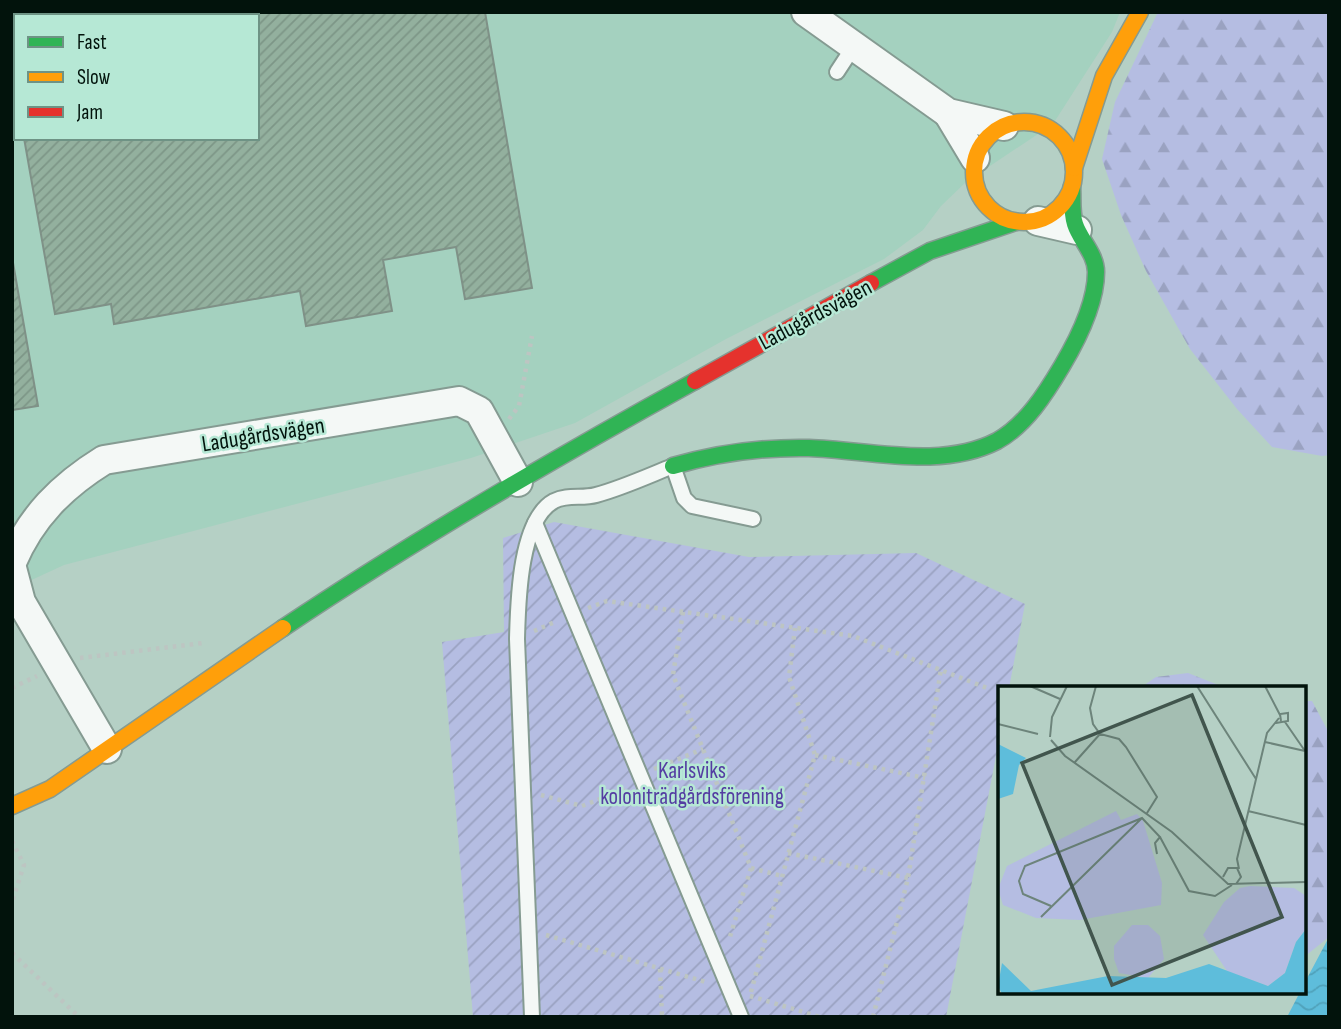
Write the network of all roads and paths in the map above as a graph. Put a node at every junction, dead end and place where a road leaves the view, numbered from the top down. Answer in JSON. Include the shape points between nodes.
{"nodes":[{"id":1,"x":806,"y":12,"type":"edge"},
{"id":2,"x":1140,"y":12,"type":"edge"},
{"id":3,"x":854,"y":46,"type":"junction"},
{"id":4,"x":837,"y":72,"type":"dead end"},
{"id":5,"x":1104,"y":76,"type":"junction"},
{"id":6,"x":1075,"y":101,"type":"dead end"},
{"id":7,"x":1059,"y":111,"type":"dead end"},
{"id":8,"x":948,"y":113,"type":"junction"},
{"id":9,"x":1038,"y":124,"type":"junction"},
{"id":10,"x":1004,"y":126,"type":"junction"},
{"id":11,"x":975,"y":168,"type":"junction"},
{"id":12,"x":1074,"y":168,"type":"junction"},
{"id":13,"x":1072,"y":187,"type":"junction"},
{"id":14,"x":963,"y":205,"type":"dead end"},
{"id":15,"x":1027,"y":221,"type":"junction"},
{"id":16,"x":949,"y":229,"type":"dead end"},
{"id":17,"x":1077,"y":230,"type":"junction"},
{"id":18,"x":930,"y":251,"type":"junction"},
{"id":19,"x":673,"y":466,"type":"junction"},
{"id":20,"x":518,"y":482,"type":"junction"},
{"id":21,"x":753,"y":519,"type":"dead end"},
{"id":22,"x":535,"y":523,"type":"junction"},
{"id":23,"x":12,"y":562,"type":"edge"},
{"id":24,"x":12,"y":568,"type":"edge"},
{"id":25,"x":683,"y":612,"type":"junction"},
{"id":26,"x":573,"y":614,"type":"junction"},
{"id":27,"x":795,"y":628,"type":"junction"},
{"id":28,"x":517,"y":639,"type":"junction"},
{"id":29,"x":941,"y":669,"type":"junction"},
{"id":30,"x":987,"y":688,"type":"dead end"},
{"id":31,"x":107,"y":749,"type":"junction"},
{"id":32,"x":703,"y":749,"type":"junction"},
{"id":33,"x":815,"y":755,"type":"junction"},
{"id":34,"x":642,"y":778,"type":"junction"},
{"id":35,"x":925,"y":778,"type":"junction"},
{"id":36,"x":50,"y":789,"type":"junction"},
{"id":37,"x":524,"y":790,"type":"junction"},
{"id":38,"x":12,"y":806,"type":"edge"},
{"id":39,"x":25,"y":817,"type":"dead end"},
{"id":40,"x":12,"y":841,"type":"edge"},
{"id":41,"x":788,"y":853,"type":"junction"},
{"id":42,"x":751,"y":868,"type":"junction"},
{"id":43,"x":782,"y":876,"type":"junction"},
{"id":44,"x":908,"y":878,"type":"junction"},
{"id":45,"x":12,"y":902,"type":"edge"},
{"id":46,"x":529,"y":929,"type":"junction"},
{"id":47,"x":12,"y":953,"type":"edge"},
{"id":48,"x":720,"y":967,"type":"junction"},
{"id":49,"x":660,"y":969,"type":"junction"},
{"id":50,"x":730,"y":989,"type":"junction"},
{"id":51,"x":750,"y":996,"type":"junction"},
{"id":52,"x":744,"y":1012,"type":"edge"},
{"id":53,"x":79,"y":1017,"type":"edge"},
{"id":54,"x":533,"y":1017,"type":"edge"},
{"id":55,"x":662,"y":1017,"type":"edge"},
{"id":56,"x":820,"y":1017,"type":"edge"},
{"id":57,"x":873,"y":1017,"type":"edge"}],
"edges":[{"from":1,"to":3,"type":"street"},
{"from":2,"to":5,"type":"street"},
{"from":3,"to":4,"type":"lane"},
{"from":3,"to":8,"type":"street"},
{"from":5,"to":6,"type":"street"},
{"from":5,"to":12,"type":"street"},
{"from":7,"to":9,"type":"street"},
{"from":8,"to":10,"type":"street"},
{"from":8,"to":11,"type":"street"},
{"from":9,"to":10,"type":"street"},
{"from":9,"to":12,"type":"street","via":[[1063,140]]},
{"from":10,"to":11,"type":"street","via":[[986,139]]},
{"from":11,"to":14,"type":"street"},
{"from":11,"to":15,"type":"street","via":[[987,207]]},
{"from":12,"to":13,"type":"street"},
{"from":13,"to":15,"type":"street","via":[[1063,204]]},
{"from":13,"to":17,"type":"street"},
{"from":15,"to":17,"type":"street"},
{"from":15,"to":18,"type":"street","name":"Ladugårdsvägen"},
{"from":16,"to":18,"type":"street","name":"Ladugårdsvägen"},
{"from":17,"to":19,"type":"street","via":[[1096,270],[1091,305],[1081,333],[1046,390],[1012,431],[971,452],[944,457],[766,446]]},
{"from":18,"to":20,"type":"street","name":"Ladugårdsvägen","via":[[671,392]]},
{"from":19,"to":21,"type":"lane","via":[[684,498],[692,506]]},
{"from":19,"to":22,"type":"lane","via":[[594,496],[563,497],[551,503]]},
{"from":20,"to":23,"type":"street","name":"Ladugårdsvägen","via":[[479,411],[459,401],[104,460],[52,500],[24,534]]},
{"from":20,"to":31,"type":"street","name":"Ladugårdsvägen","via":[[379,564]]},
{"from":22,"to":26,"type":"lane"},
{"from":22,"to":28,"type":"lane","via":[[518,598]]},
{"from":24,"to":31,"type":"street","via":[[21,603]]},
{"from":25,"to":26,"type":"path","via":[[607,601]]},
{"from":25,"to":27,"type":"path"},
{"from":25,"to":32,"type":"path","via":[[673,675]]},
{"from":26,"to":28,"type":"path"},
{"from":26,"to":34,"type":"lane"},
{"from":27,"to":29,"type":"path","via":[[872,641]]},
{"from":27,"to":33,"type":"path","via":[[789,677]]},
{"from":28,"to":37,"type":"lane"},
{"from":29,"to":30,"type":"path"},
{"from":29,"to":35,"type":"path"},
{"from":31,"to":36,"type":"street","name":"Ladugårdsvägen"},
{"from":32,"to":34,"type":"path"},
{"from":32,"to":42,"type":"path"},
{"from":33,"to":35,"type":"path"},
{"from":33,"to":41,"type":"path"},
{"from":34,"to":37,"type":"path","via":[[582,806]]},
{"from":34,"to":48,"type":"lane"},
{"from":35,"to":44,"type":"path"},
{"from":36,"to":38,"type":"street","name":"Ladugårdsvägen"},
{"from":36,"to":39,"type":"street","name":"Ladugårdsvägen"},
{"from":37,"to":46,"type":"lane"},
{"from":40,"to":45,"type":"path","via":[[24,865]]},
{"from":41,"to":43,"type":"path"},
{"from":41,"to":44,"type":"path"},
{"from":42,"to":43,"type":"path"},
{"from":42,"to":48,"type":"path"},
{"from":43,"to":51,"type":"path"},
{"from":44,"to":57,"type":"path"},
{"from":46,"to":49,"type":"path"},
{"from":46,"to":54,"type":"lane"},
{"from":47,"to":53,"type":"path"},
{"from":48,"to":50,"type":"lane"},
{"from":49,"to":50,"type":"path"},
{"from":49,"to":55,"type":"path"},
{"from":50,"to":51,"type":"path"},
{"from":50,"to":52,"type":"lane"},
{"from":51,"to":52,"type":"path"},
{"from":51,"to":56,"type":"path"}]}
